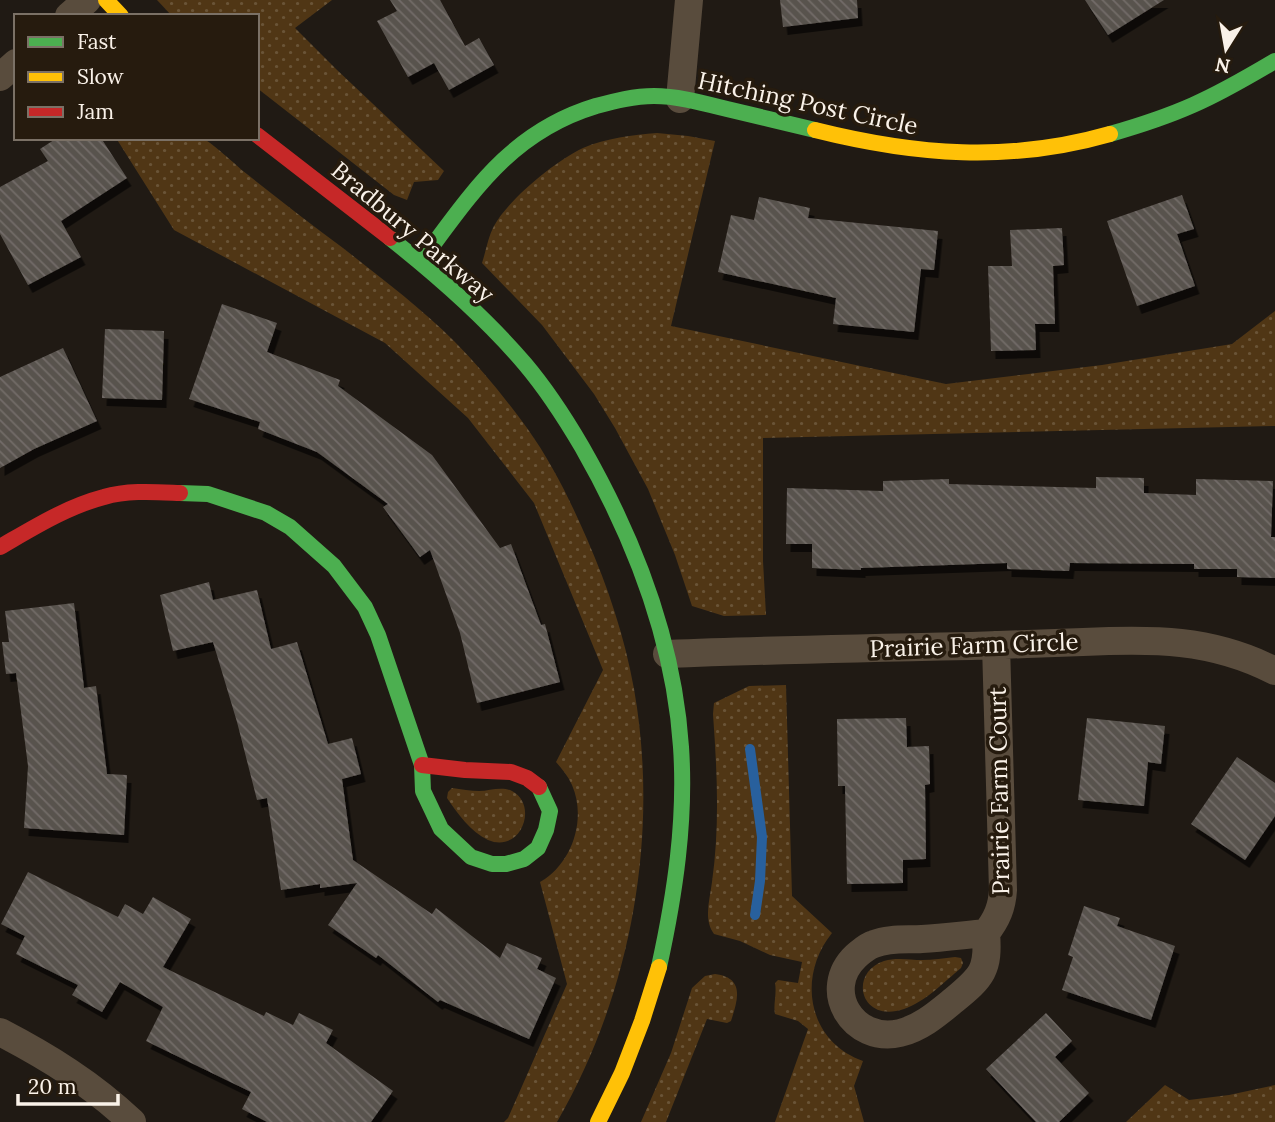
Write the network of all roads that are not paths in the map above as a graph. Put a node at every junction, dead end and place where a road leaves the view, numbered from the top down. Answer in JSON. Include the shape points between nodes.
{"nodes":[{"id":1,"x":88,"y":0,"type":"edge"},
{"id":2,"x":107,"y":0,"type":"edge"},
{"id":3,"x":689,"y":0,"type":"edge"},
{"id":4,"x":71,"y":14,"type":"edge"},
{"id":5,"x":119,"y":14,"type":"edge"},
{"id":6,"x":1275,"y":61,"type":"edge"},
{"id":7,"x":14,"y":65,"type":"edge"},
{"id":8,"x":0,"y":77,"type":"edge"},
{"id":9,"x":680,"y":99,"type":"junction"},
{"id":10,"x":259,"y":137,"type":"edge"},
{"id":11,"x":421,"y":261,"type":"junction"},
{"id":12,"x":0,"y":547,"type":"edge"},
{"id":13,"x":996,"y":645,"type":"junction"},
{"id":14,"x":667,"y":653,"type":"junction"},
{"id":15,"x":1275,"y":671,"type":"edge"},
{"id":16,"x":422,"y":765,"type":"junction"},
{"id":17,"x":986,"y":933,"type":"junction"},
{"id":18,"x":0,"y":1032,"type":"edge"},
{"id":19,"x":132,"y":1122,"type":"edge"},
{"id":20,"x":598,"y":1122,"type":"edge"}],
"edges":[{"from":1,"to":4,"type":"street"},
{"from":2,"to":5,"type":"street"},
{"from":3,"to":9,"type":"street"},
{"from":6,"to":9,"type":"street","name":"Hitching Post Circle","via":[[1171,116],[1101,138],[1013,151],[971,153],[886,146]]},
{"from":7,"to":8,"type":"street"},
{"from":9,"to":11,"type":"street","name":"Hitching Post Circle","via":[[650,96],[614,102],[533,134],[491,170]]},
{"from":10,"to":11,"type":"street","name":"Bradbury Parkway"},
{"from":11,"to":14,"type":"street","name":"Bradbury Parkway","via":[[516,353],[570,427],[624,527]]},
{"from":12,"to":16,"type":"street","via":[[76,506],[106,496],[208,494],[267,513],[334,566],[365,607]]},
{"from":13,"to":14,"type":"street","name":"Prairie Farm Circle"},
{"from":13,"to":15,"type":"street","name":"Prairie Farm Circle","via":[[1176,641],[1231,653]]},
{"from":13,"to":17,"type":"street","name":"Prairie Farm Court","via":[[1003,890],[1002,904]]},
{"from":14,"to":20,"type":"street","name":"Bradbury Parkway","via":[[679,728],[681,790],[671,908],[642,1024]]},
{"from":16,"to":16,"type":"street","via":[[423,791],[441,829],[471,857],[506,864],[524,859],[538,848],[550,811],[540,788],[527,778],[511,772]]},
{"from":17,"to":17,"type":"street","name":"Prairie Farm Court","via":[[872,944],[843,973],[839,986],[844,1006],[851,1018],[876,1033],[890,1035],[918,1027],[976,982],[988,951]]},
{"from":18,"to":19,"type":"street","via":[[74,1074]]}]}
